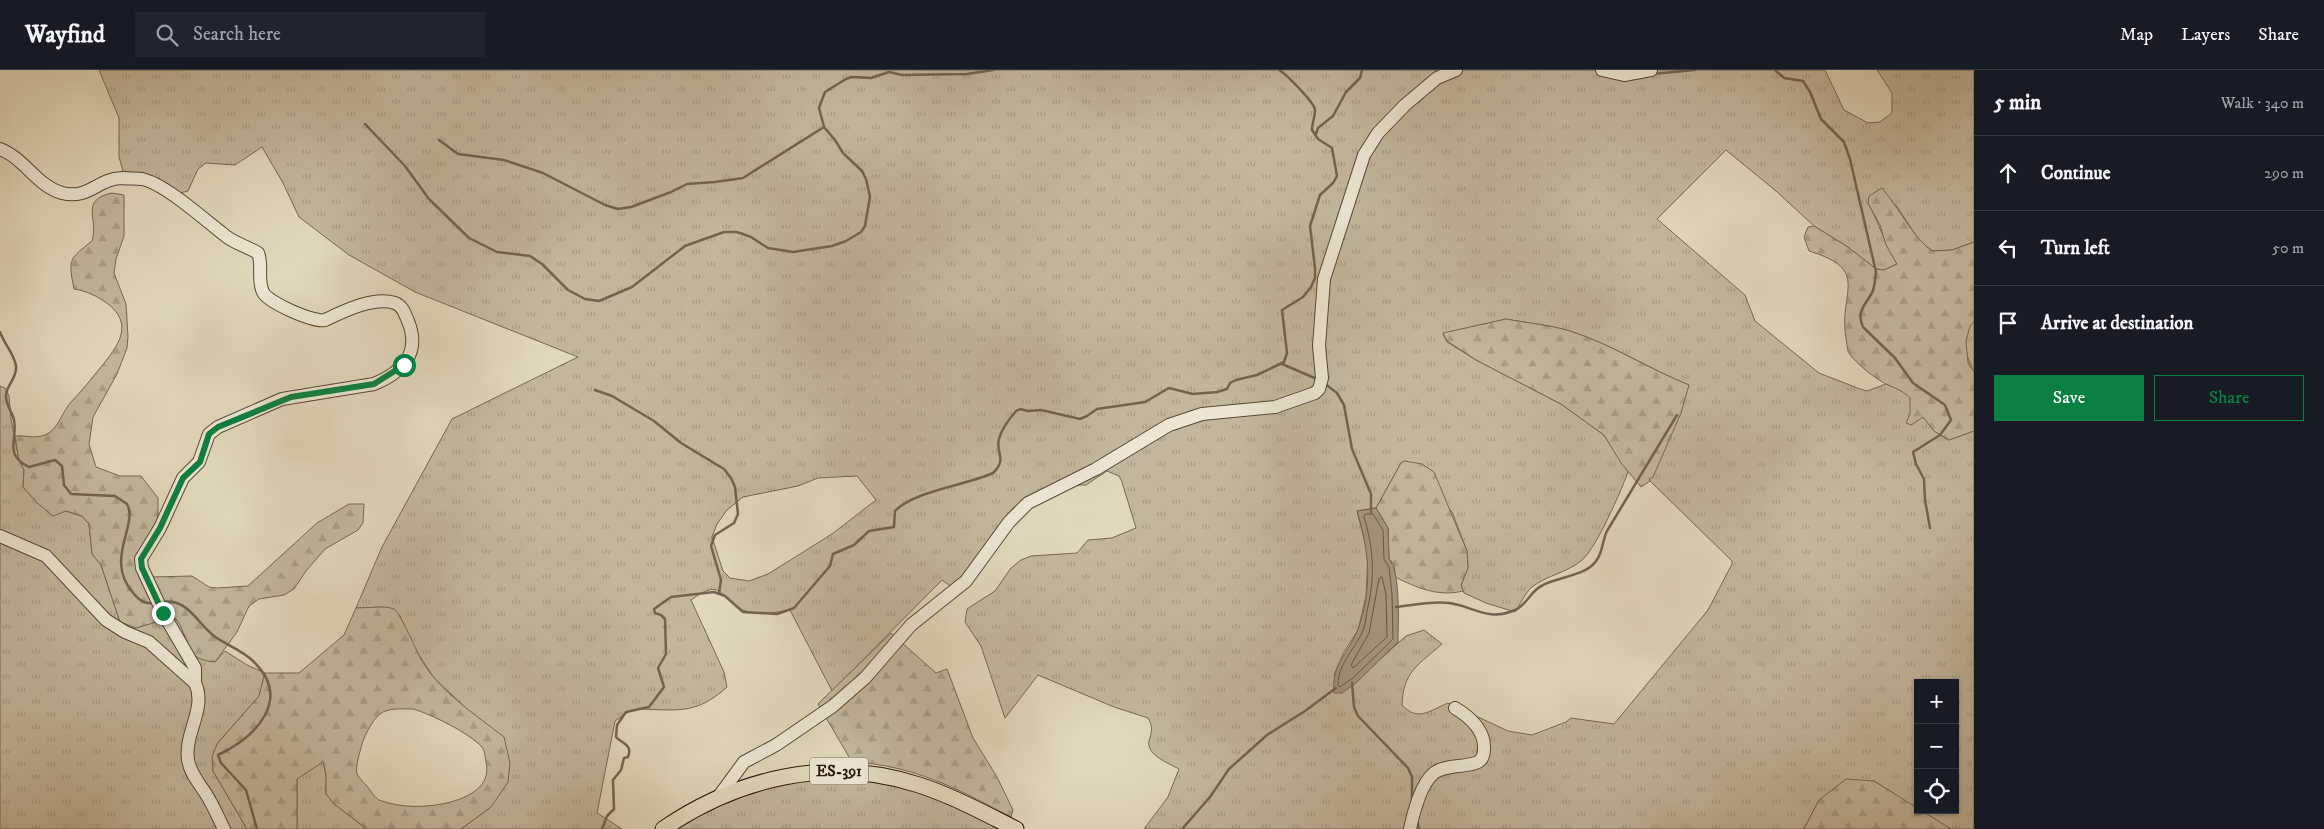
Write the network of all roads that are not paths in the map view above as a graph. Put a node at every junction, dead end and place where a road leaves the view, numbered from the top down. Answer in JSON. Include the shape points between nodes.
{"nodes":[{"id":1,"x":1456,"y":70,"type":"edge"},
{"id":2,"x":1602,"y":70,"type":"edge"},
{"id":3,"x":1644,"y":71,"type":"edge"},
{"id":4,"x":1435,"y":74,"type":"edge"},
{"id":5,"x":0,"y":149,"type":"edge"},
{"id":6,"x":0,"y":536,"type":"edge"},
{"id":7,"x":195,"y":683,"type":"junction"},
{"id":8,"x":1455,"y":708,"type":"dead end"},
{"id":9,"x":720,"y":796,"type":"junction"},
{"id":10,"x":224,"y":829,"type":"edge"},
{"id":11,"x":663,"y":829,"type":"edge"},
{"id":12,"x":1016,"y":829,"type":"edge"},
{"id":13,"x":1410,"y":829,"type":"edge"}],
"edges":[{"from":1,"to":4,"type":"street"},
{"from":2,"to":3,"type":"street","via":[[1624,75]]},
{"from":4,"to":9,"type":"street","via":[[1378,134],[1364,155],[1324,279],[1319,389],[1275,407],[1202,414],[1169,425],[1096,469],[1028,503],[1008,522],[966,581],[911,625],[865,678],[833,706],[776,745],[744,762]]},
{"from":5,"to":7,"type":"street","via":[[14,155],[61,193],[79,195],[111,179],[147,181],[188,206],[228,238],[258,253],[262,291],[272,301],[316,321],[375,302],[394,303],[404,312],[412,331],[410,357],[383,380],[282,399],[209,434],[201,459],[184,475],[160,528],[141,559],[163,613],[195,668]]},
{"from":6,"to":7,"type":"street","via":[[46,556],[106,620],[149,642]]},
{"from":7,"to":10,"type":"street","via":[[199,703],[190,734],[188,760]]},
{"from":8,"to":13,"type":"street","via":[[1467,715],[1483,736],[1484,754],[1478,762],[1440,770],[1432,775],[1419,800]]},
{"from":9,"to":11,"type":"main road","number":"ES-391"},
{"from":9,"to":12,"type":"main road","number":"ES-391","via":[[792,775],[862,772],[919,785],[967,804]]}]}
